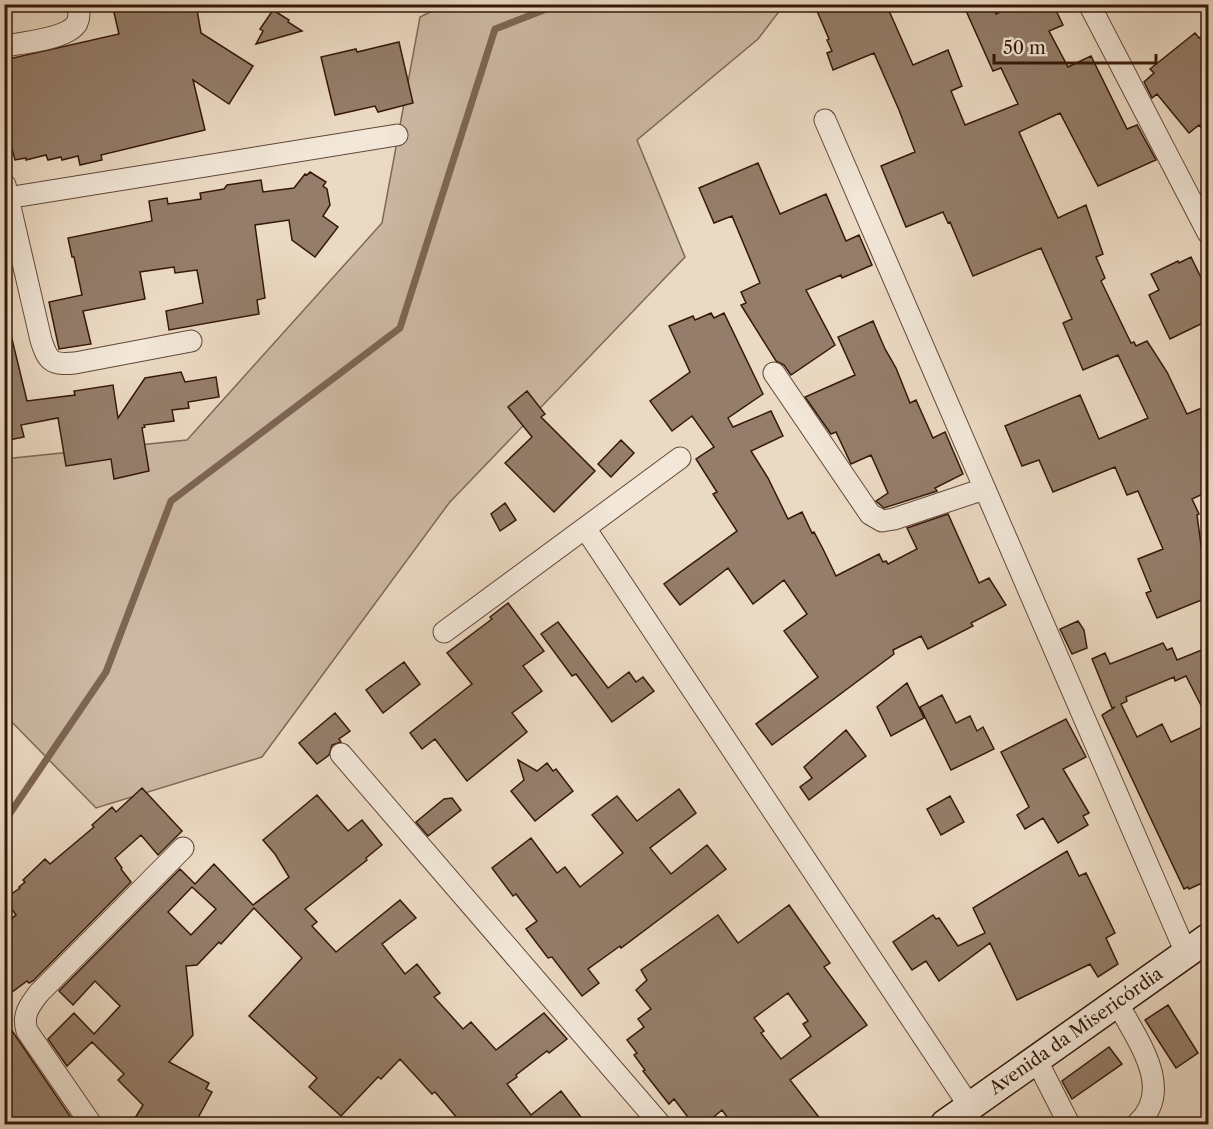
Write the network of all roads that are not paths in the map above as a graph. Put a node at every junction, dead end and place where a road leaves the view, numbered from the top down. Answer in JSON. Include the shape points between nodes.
{"nodes":[{"id":1,"x":78,"y":4,"type":"edge"},
{"id":2,"x":1089,"y":4,"type":"edge"},
{"id":3,"x":4,"y":46,"type":"edge"},
{"id":4,"x":825,"y":120,"type":"dead end"},
{"id":5,"x":398,"y":135,"type":"dead end"},
{"id":6,"x":6,"y":191,"type":"edge"},
{"id":7,"x":1209,"y":233,"type":"edge"},
{"id":8,"x":191,"y":341,"type":"dead end"},
{"id":9,"x":774,"y":373,"type":"dead end"},
{"id":10,"x":680,"y":458,"type":"dead end"},
{"id":11,"x":984,"y":489,"type":"junction"},
{"id":12,"x":585,"y":528,"type":"junction"},
{"id":13,"x":444,"y":632,"type":"dead end"},
{"id":14,"x":341,"y":754,"type":"dead end"},
{"id":15,"x":183,"y":848,"type":"dead end"},
{"id":16,"x":1197,"y":946,"type":"edge"},
{"id":17,"x":1117,"y":1002,"type":"junction"},
{"id":18,"x":1036,"y":1059,"type":"junction"},
{"id":19,"x":970,"y":1107,"type":"junction"},
{"id":20,"x":91,"y":1125,"type":"edge"},
{"id":21,"x":660,"y":1125,"type":"edge"},
{"id":22,"x":945,"y":1125,"type":"edge"},
{"id":23,"x":1069,"y":1125,"type":"edge"},
{"id":24,"x":1137,"y":1125,"type":"edge"}],
"edges":[{"from":1,"to":3,"type":"street","via":[[80,17],[72,29],[53,37]]},
{"from":2,"to":7,"type":"street"},
{"from":4,"to":11,"type":"street"},
{"from":5,"to":6,"type":"street"},
{"from":6,"to":8,"type":"street","via":[[41,340],[52,362],[75,363]]},
{"from":9,"to":11,"type":"street","via":[[870,514],[882,520],[894,519]]},
{"from":10,"to":12,"type":"street"},
{"from":11,"to":16,"type":"street"},
{"from":12,"to":13,"type":"street"},
{"from":12,"to":19,"type":"street"},
{"from":14,"to":21,"type":"street"},
{"from":15,"to":20,"type":"street","via":[[39,993],[25,1015],[27,1031]]},
{"from":16,"to":17,"type":"street","name":"Avenida da Misericórdia"},
{"from":17,"to":18,"type":"street","name":"Avenida da Misericórdia"},
{"from":17,"to":24,"type":"street","via":[[1152,1069],[1155,1094]]},
{"from":18,"to":19,"type":"street","name":"Avenida da Misericórdia"},
{"from":18,"to":23,"type":"street"},
{"from":19,"to":22,"type":"street","name":"Avenida da Misericórdia"}]}
